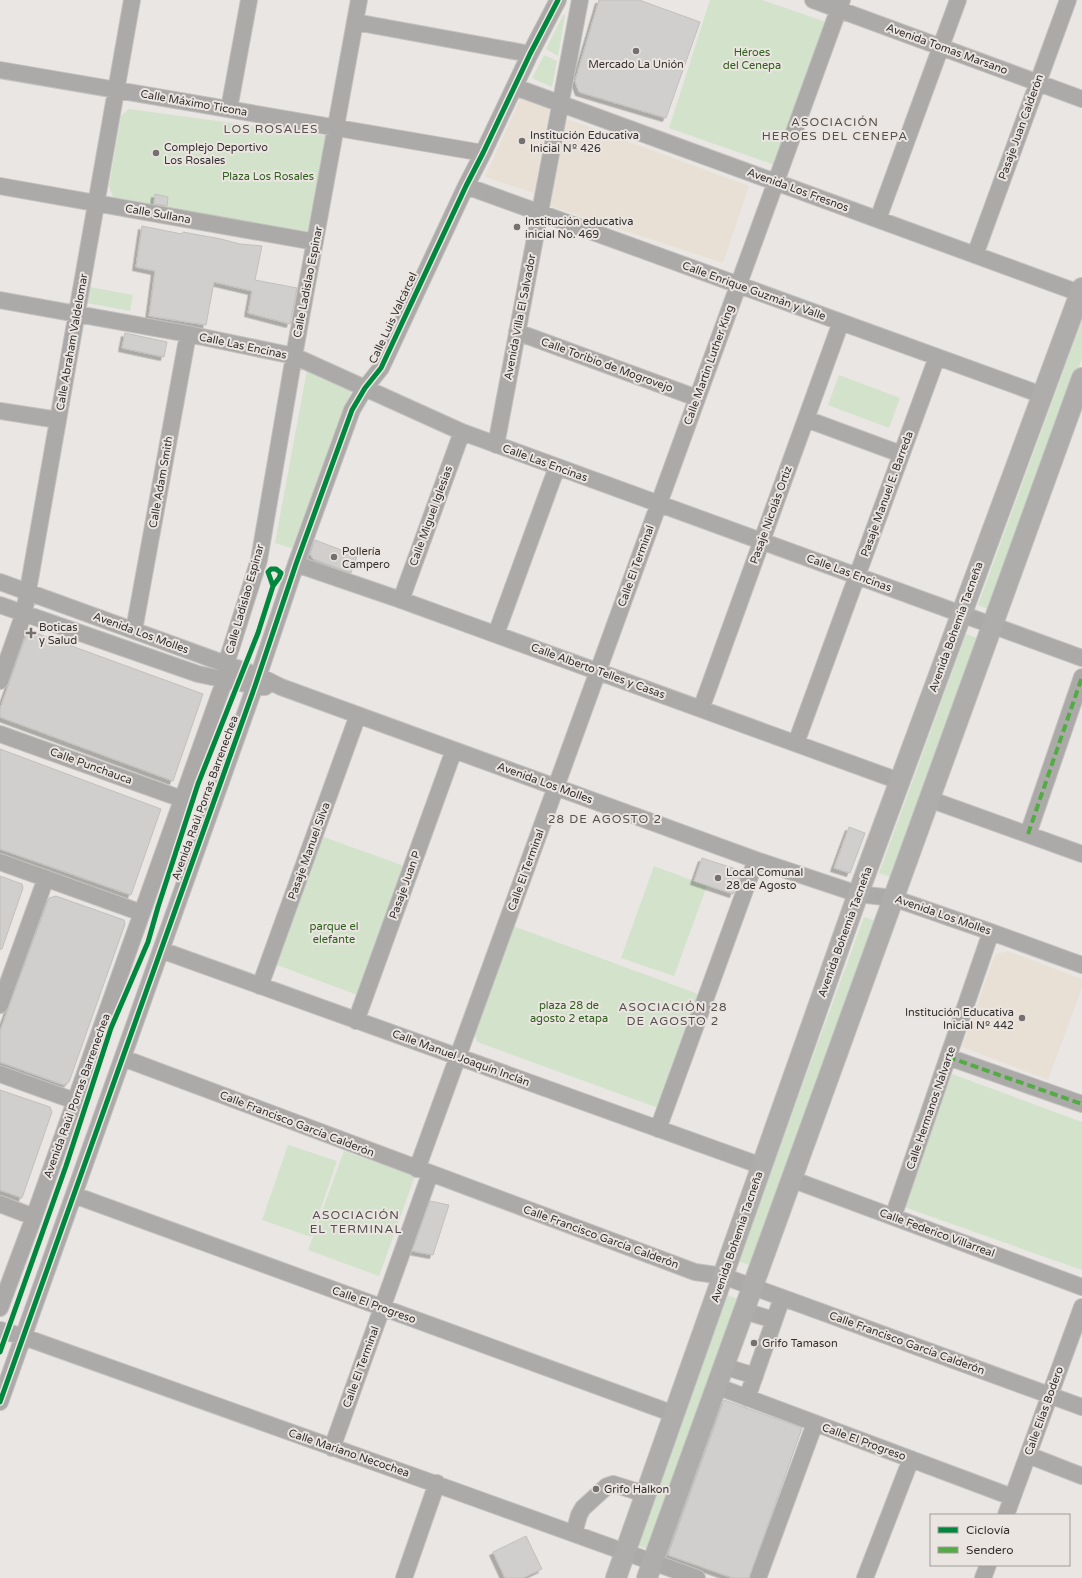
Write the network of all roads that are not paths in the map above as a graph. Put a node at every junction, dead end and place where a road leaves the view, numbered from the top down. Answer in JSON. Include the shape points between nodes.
{"nodes":[{"id":1,"x":132,"y":0,"type":"edge"},
{"id":2,"x":249,"y":0,"type":"edge"},
{"id":3,"x":359,"y":0,"type":"edge"},
{"id":4,"x":558,"y":0,"type":"edge"},
{"id":5,"x":580,"y":0,"type":"edge"},
{"id":6,"x":813,"y":0,"type":"edge"},
{"id":7,"x":958,"y":0,"type":"edge"},
{"id":8,"x":1068,"y":0,"type":"edge"},
{"id":9,"x":840,"y":5,"type":"edge"},
{"id":10,"x":355,"y":22,"type":"junction"},
{"id":11,"x":941,"y":47,"type":"junction"},
{"id":12,"x":530,"y":54,"type":"junction"},
{"id":13,"x":0,"y":70,"type":"edge"},
{"id":14,"x":1038,"y":82,"type":"junction"},
{"id":15,"x":515,"y":88,"type":"junction"},
{"id":16,"x":116,"y":90,"type":"junction"},
{"id":17,"x":1082,"y":99,"type":"edge"},
{"id":18,"x":561,"y":103,"type":"junction"},
{"id":19,"x":229,"y":109,"type":"junction"},
{"id":20,"x":336,"y":128,"type":"junction"},
{"id":21,"x":483,"y":153,"type":"junction"},
{"id":22,"x":776,"y":182,"type":"junction"},
{"id":23,"x":0,"y":186,"type":"edge"},
{"id":24,"x":466,"y":186,"type":"junction"},
{"id":25,"x":96,"y":203,"type":"junction"},
{"id":26,"x":540,"y":212,"type":"junction"},
{"id":27,"x":878,"y":219,"type":"junction"},
{"id":28,"x":316,"y":242,"type":"junction"},
{"id":29,"x":975,"y":254,"type":"junction"},
{"id":30,"x":738,"y":285,"type":"junction"},
{"id":31,"x":1081,"y":292,"type":"edge"},
{"id":32,"x":0,"y":300,"type":"edge"},
{"id":33,"x":77,"y":314,"type":"junction"},
{"id":34,"x":841,"y":322,"type":"junction"},
{"id":35,"x":517,"y":332,"type":"junction"},
{"id":36,"x":188,"y":334,"type":"junction"},
{"id":37,"x":294,"y":356,"type":"junction"},
{"id":38,"x":937,"y":357,"type":"junction"},
{"id":39,"x":1082,"y":378,"type":"edge"},
{"id":40,"x":365,"y":388,"type":"junction"},
{"id":41,"x":1042,"y":395,"type":"junction"},
{"id":42,"x":697,"y":398,"type":"junction"},
{"id":43,"x":1077,"y":410,"type":"edge"},
{"id":44,"x":0,"y":411,"type":"edge"},
{"id":45,"x":806,"y":419,"type":"junction"},
{"id":46,"x":58,"y":420,"type":"junction"},
{"id":47,"x":462,"y":432,"type":"junction"},
{"id":48,"x":496,"y":445,"type":"junction"},
{"id":49,"x":902,"y":454,"type":"junction"},
{"id":50,"x":557,"y":467,"type":"junction"},
{"id":51,"x":659,"y":504,"type":"junction"},
{"id":52,"x":761,"y":541,"type":"junction"},
{"id":53,"x":296,"y":564,"type":"junction"},
{"id":54,"x":857,"y":576,"type":"junction"},
{"id":55,"x":0,"y":582,"type":"edge"},
{"id":56,"x":28,"y":592,"type":"junction"},
{"id":57,"x":401,"y":600,"type":"junction"},
{"id":58,"x":0,"y":605,"type":"edge"},
{"id":59,"x":24,"y":613,"type":"junction"},
{"id":60,"x":962,"y":614,"type":"junction"},
{"id":61,"x":992,"y":625,"type":"junction"},
{"id":62,"x":134,"y":630,"type":"junction"},
{"id":63,"x":496,"y":634,"type":"junction"},
{"id":64,"x":1082,"y":658,"type":"edge"},
{"id":65,"x":226,"y":671,"type":"junction"},
{"id":66,"x":598,"y":672,"type":"junction"},
{"id":67,"x":1082,"y":677,"type":"edge"},
{"id":68,"x":0,"y":681,"type":"edge"},
{"id":69,"x":257,"y":681,"type":"junction"},
{"id":70,"x":700,"y":709,"type":"junction"},
{"id":71,"x":358,"y":715,"type":"junction"},
{"id":72,"x":0,"y":734,"type":"edge"},
{"id":73,"x":796,"y":743,"type":"junction"},
{"id":74,"x":454,"y":750,"type":"junction"},
{"id":75,"x":899,"y":781,"type":"junction"},
{"id":76,"x":556,"y":787,"type":"junction"},
{"id":77,"x":182,"y":799,"type":"junction"},
{"id":78,"x":929,"y":799,"type":"junction"},
{"id":79,"x":1028,"y":834,"type":"junction"},
{"id":80,"x":1082,"y":854,"type":"edge"},
{"id":81,"x":756,"y":860,"type":"junction"},
{"id":82,"x":0,"y":862,"type":"edge"},
{"id":83,"x":46,"y":878,"type":"junction"},
{"id":84,"x":858,"y":894,"type":"junction"},
{"id":85,"x":893,"y":898,"type":"junction"},
{"id":86,"x":142,"y":913,"type":"junction"},
{"id":87,"x":991,"y":932,"type":"junction"},
{"id":88,"x":161,"y":950,"type":"junction"},
{"id":89,"x":1082,"y":965,"type":"edge"},
{"id":90,"x":260,"y":986,"type":"junction"},
{"id":91,"x":0,"y":1005,"type":"edge"},
{"id":92,"x":356,"y":1021,"type":"junction"},
{"id":93,"x":458,"y":1057,"type":"junction"},
{"id":94,"x":948,"y":1057,"type":"junction"},
{"id":95,"x":123,"y":1058,"type":"junction"},
{"id":96,"x":0,"y":1074,"type":"edge"},
{"id":97,"x":75,"y":1101,"type":"junction"},
{"id":98,"x":1082,"y":1104,"type":"edge"},
{"id":99,"x":658,"y":1129,"type":"junction"},
{"id":100,"x":762,"y":1166,"type":"junction"},
{"id":101,"x":424,"y":1171,"type":"junction"},
{"id":102,"x":791,"y":1179,"type":"junction"},
{"id":103,"x":74,"y":1195,"type":"junction"},
{"id":104,"x":0,"y":1204,"type":"edge"},
{"id":105,"x":34,"y":1217,"type":"junction"},
{"id":106,"x":893,"y":1217,"type":"junction"},
{"id":107,"x":723,"y":1276,"type":"junction"},
{"id":108,"x":752,"y":1287,"type":"junction"},
{"id":109,"x":1082,"y":1287,"type":"edge"},
{"id":110,"x":782,"y":1298,"type":"junction"},
{"id":111,"x":1082,"y":1306,"type":"edge"},
{"id":112,"x":0,"y":1308,"type":"edge"},
{"id":113,"x":383,"y":1308,"type":"junction"},
{"id":114,"x":744,"y":1311,"type":"junction"},
{"id":115,"x":774,"y":1320,"type":"junction"},
{"id":116,"x":0,"y":1330,"type":"edge"},
{"id":117,"x":24,"y":1337,"type":"junction"},
{"id":118,"x":724,"y":1366,"type":"junction"},
{"id":119,"x":755,"y":1376,"type":"junction"},
{"id":120,"x":716,"y":1386,"type":"junction"},
{"id":121,"x":1050,"y":1395,"type":"junction"},
{"id":122,"x":747,"y":1398,"type":"junction"},
{"id":123,"x":0,"y":1402,"type":"edge"},
{"id":124,"x":1082,"y":1407,"type":"edge"},
{"id":125,"x":674,"y":1414,"type":"junction"},
{"id":126,"x":815,"y":1423,"type":"junction"},
{"id":127,"x":332,"y":1448,"type":"junction"},
{"id":128,"x":1028,"y":1455,"type":"junction"},
{"id":129,"x":911,"y":1459,"type":"junction"},
{"id":130,"x":1082,"y":1476,"type":"edge"},
{"id":131,"x":437,"y":1483,"type":"junction"},
{"id":132,"x":646,"y":1494,"type":"junction"},
{"id":133,"x":1012,"y":1497,"type":"junction"},
{"id":134,"x":1006,"y":1514,"type":"edge"},
{"id":135,"x":574,"y":1533,"type":"junction"},
{"id":136,"x":625,"y":1552,"type":"junction"},
{"id":137,"x":650,"y":1570,"type":"edge"},
{"id":138,"x":404,"y":1578,"type":"edge"},
{"id":139,"x":616,"y":1578,"type":"edge"},
{"id":140,"x":697,"y":1578,"type":"edge"},
{"id":141,"x":758,"y":1578,"type":"edge"},
{"id":142,"x":866,"y":1578,"type":"edge"}],
"edges":[{"from":1,"to":16,"type":"street","name":"Calle Abraham Valdelomar"},
{"from":2,"to":19,"type":"street"},
{"from":3,"to":10,"type":"street","name":"Calle Ladislao Espinar"},
{"from":4,"to":12,"type":"street","name":"Calle Luis Valcárcel"},
{"from":5,"to":18,"type":"street","name":"Avenida Villa El Salvador"},
{"from":6,"to":9,"type":"street","name":"Avenida Tomas Marsano"},
{"from":7,"to":11,"type":"street"},
{"from":8,"to":14,"type":"street","name":"Pasaje Juan Calderón"},
{"from":9,"to":11,"type":"street","name":"Avenida Tomas Marsano"},
{"from":9,"to":22,"type":"street","name":"Calle Martin Luther King"},
{"from":10,"to":12,"type":"street"},
{"from":10,"to":20,"type":"street","name":"Calle Ladislao Espinar"},
{"from":11,"to":14,"type":"street","name":"Avenida Tomas Marsano"},
{"from":11,"to":27,"type":"street"},
{"from":12,"to":15,"type":"street","name":"Calle Luis Valcárcel"},
{"from":13,"to":16,"type":"street","name":"Calle Máximo Ticona"},
{"from":14,"to":17,"type":"street","name":"Avenida Tomas Marsano"},
{"from":14,"to":29,"type":"street","name":"Pasaje Juan Calderón"},
{"from":15,"to":18,"type":"street","name":"Avenida Los Fresnos"},
{"from":15,"to":21,"type":"street","name":"Calle Luis Valcárcel"},
{"from":16,"to":19,"type":"street","name":"Calle Máximo Ticona"},
{"from":16,"to":25,"type":"street","name":"Calle Abraham Valdelomar"},
{"from":18,"to":22,"type":"street","name":"Avenida Los Fresnos"},
{"from":18,"to":26,"type":"street","name":"Avenida Villa El Salvador"},
{"from":19,"to":20,"type":"street","name":"Calle Máximo Ticona"},
{"from":20,"to":21,"type":"street","name":"Calle Máximo Ticona"},
{"from":20,"to":28,"type":"street","name":"Calle Ladislao Espinar"},
{"from":21,"to":24,"type":"street","name":"Calle Luis Valcárcel"},
{"from":22,"to":27,"type":"street","name":"Avenida Los Fresnos"},
{"from":22,"to":30,"type":"street","name":"Calle Martin Luther King"},
{"from":23,"to":25,"type":"street","name":"Calle Sullana"},
{"from":24,"to":26,"type":"street","name":"Calle Enrique Guzmán y Valle"},
{"from":24,"to":40,"type":"street","name":"Calle Luis Valcárcel","via":[[381,368]]},
{"from":25,"to":28,"type":"street","name":"Calle Sullana"},
{"from":25,"to":33,"type":"street","name":"Calle Abraham Valdelomar"},
{"from":26,"to":30,"type":"street","name":"Calle Enrique Guzmán y Valle"},
{"from":26,"to":35,"type":"street","name":"Avenida Villa El Salvador"},
{"from":27,"to":29,"type":"street","name":"Avenida Los Fresnos"},
{"from":28,"to":37,"type":"street","name":"Calle Ladislao Espinar"},
{"from":29,"to":31,"type":"street","name":"Avenida Los Fresnos"},
{"from":30,"to":34,"type":"street","name":"Calle Enrique Guzmán y Valle"},
{"from":30,"to":42,"type":"street","name":"Calle Martin Luther King"},
{"from":31,"to":41,"type":"main road","name":"Avenida Bohemia Tacneña"},
{"from":32,"to":33,"type":"street","name":"Calle Las Encinas"},
{"from":33,"to":36,"type":"street","name":"Calle Las Encinas"},
{"from":33,"to":46,"type":"street","name":"Calle Abraham Valdelomar"},
{"from":34,"to":38,"type":"street","name":"Calle Enrique Guzmán y Valle"},
{"from":34,"to":45,"type":"street","name":"Pasaje Nicolás Ortiz"},
{"from":35,"to":42,"type":"street","name":"Calle Toribio de Mogrovejo"},
{"from":35,"to":48,"type":"street","name":"Avenida Villa El Salvador"},
{"from":36,"to":37,"type":"street","name":"Calle Las Encinas"},
{"from":36,"to":62,"type":"street","name":"Calle Adam Smith"},
{"from":37,"to":40,"type":"street","name":"Calle Las Encinas"},
{"from":37,"to":65,"type":"street","name":"Calle Ladislao Espinar","via":[[259,560]]},
{"from":38,"to":41,"type":"street","name":"Calle Enrique Guzmán y Valle"},
{"from":38,"to":49,"type":"street","name":"Pasaje Manuel E. Barreda"},
{"from":39,"to":43,"type":"main road"},
{"from":40,"to":47,"type":"street","name":"Calle Las Encinas"},
{"from":40,"to":53,"type":"street","name":"Calle Luis Valcárcel","via":[[352,410]]},
{"from":41,"to":60,"type":"main road","name":"Avenida Bohemia Tacneña"},
{"from":42,"to":51,"type":"street","name":"Calle Martin Luther King"},
{"from":43,"to":61,"type":"main road"},
{"from":44,"to":46,"type":"street"},
{"from":45,"to":49,"type":"street"},
{"from":45,"to":52,"type":"street","name":"Pasaje Nicolás Ortiz"},
{"from":46,"to":56,"type":"street","name":"Calle Abraham Valdelomar"},
{"from":47,"to":48,"type":"street","name":"Calle Las Encinas"},
{"from":47,"to":57,"type":"street","name":"Calle Miguel Iglesias"},
{"from":48,"to":50,"type":"street","name":"Calle Las Encinas"},
{"from":49,"to":54,"type":"street","name":"Pasaje Manuel E. Barreda"},
{"from":50,"to":51,"type":"street","name":"Calle Las Encinas"},
{"from":50,"to":63,"type":"street"},
{"from":51,"to":52,"type":"street","name":"Calle Las Encinas"},
{"from":51,"to":66,"type":"street","name":"Calle El Terminal"},
{"from":52,"to":54,"type":"street","name":"Calle Las Encinas"},
{"from":52,"to":70,"type":"street","name":"Pasaje Nicolás Ortiz"},
{"from":53,"to":57,"type":"street","name":"Calle Alberto Telles y Casas"},
{"from":53,"to":69,"type":"street","name":"Calle Luis Valcárcel"},
{"from":54,"to":60,"type":"street","name":"Calle Las Encinas"},
{"from":54,"to":73,"type":"street","name":"Pasaje Manuel E. Barreda"},
{"from":55,"to":56,"type":"street","name":"Avenida Los Molles"},
{"from":56,"to":59,"type":"street","name":"Calle Abraham Valdelomar"},
{"from":56,"to":62,"type":"street","name":"Avenida Los Molles"},
{"from":57,"to":63,"type":"street","name":"Calle Alberto Telles y Casas"},
{"from":58,"to":59,"type":"street","name":"Avenida Los Molles"},
{"from":59,"to":65,"type":"street","name":"Avenida Los Molles","via":[[198,674]]},
{"from":59,"to":68,"type":"street","name":"Calle Abraham Valdelomar"},
{"from":60,"to":61,"type":"street","name":"Calle Las Encinas"},
{"from":60,"to":75,"type":"main road","name":"Avenida Bohemia Tacneña"},
{"from":61,"to":64,"type":"street","name":"Calle Las Encinas"},
{"from":61,"to":78,"type":"main road"},
{"from":62,"to":65,"type":"street","name":"Avenida Los Molles"},
{"from":63,"to":66,"type":"street","name":"Calle Alberto Telles y Casas"},
{"from":65,"to":69,"type":"street","name":"Avenida Los Molles"},
{"from":65,"to":77,"type":"street","name":"Avenida Raúl Porras Barrenechea"},
{"from":66,"to":70,"type":"street","name":"Calle Alberto Telles y Casas"},
{"from":66,"to":76,"type":"street","name":"Calle El Terminal"},
{"from":67,"to":79,"type":"street"},
{"from":69,"to":71,"type":"street","name":"Avenida Los Molles"},
{"from":69,"to":88,"type":"street","name":"Avenida Raúl Porras Barrenechea"},
{"from":70,"to":73,"type":"street","name":"Calle Alberto Telles y Casas"},
{"from":71,"to":74,"type":"street","name":"Avenida Los Molles"},
{"from":71,"to":90,"type":"street","name":"Pasaje Manuel Silva"},
{"from":72,"to":77,"type":"street","name":"Calle Punchauca"},
{"from":73,"to":75,"type":"street","name":"Calle Alberto Telles y Casas"},
{"from":74,"to":76,"type":"street","name":"Avenida Los Molles"},
{"from":74,"to":92,"type":"street","name":"Pasaje Juan P"},
{"from":75,"to":84,"type":"main road","name":"Avenida Bohemia Tacneña"},
{"from":76,"to":81,"type":"street","name":"Avenida Los Molles"},
{"from":76,"to":93,"type":"street","name":"Calle El Terminal"},
{"from":77,"to":86,"type":"street","name":"Avenida Raúl Porras Barrenechea"},
{"from":78,"to":79,"type":"street"},
{"from":78,"to":85,"type":"main road"},
{"from":79,"to":80,"type":"street"},
{"from":81,"to":84,"type":"street","name":"Avenida Los Molles"},
{"from":81,"to":99,"type":"street"},
{"from":82,"to":83,"type":"street"},
{"from":83,"to":86,"type":"street"},
{"from":83,"to":91,"type":"street"},
{"from":84,"to":85,"type":"street","name":"Avenida Los Molles"},
{"from":84,"to":100,"type":"main road","name":"Avenida Bohemia Tacneña"},
{"from":85,"to":87,"type":"street","name":"Avenida Los Molles"},
{"from":85,"to":102,"type":"main road"},
{"from":86,"to":97,"type":"street","name":"Avenida Raúl Porras Barrenechea"},
{"from":87,"to":89,"type":"street","name":"Avenida Los Molles"},
{"from":87,"to":94,"type":"street","name":"Calle Hermanos Nalvarte"},
{"from":88,"to":90,"type":"street","name":"Calle Manuel Joaquín Inclán"},
{"from":88,"to":95,"type":"street","name":"Avenida Raúl Porras Barrenechea"},
{"from":90,"to":92,"type":"street","name":"Calle Manuel Joaquín Inclán"},
{"from":92,"to":93,"type":"street","name":"Calle Manuel Joaquín Inclán"},
{"from":93,"to":99,"type":"street","name":"Calle Manuel Joaquín Inclán"},
{"from":93,"to":101,"type":"street","name":"Calle El Terminal"},
{"from":94,"to":98,"type":"street"},
{"from":94,"to":106,"type":"street","name":"Calle Hermanos Nalvarte"},
{"from":95,"to":101,"type":"street","name":"Calle Francisco García Calderón"},
{"from":95,"to":103,"type":"street","name":"Avenida Raúl Porras Barrenechea"},
{"from":96,"to":97,"type":"street"},
{"from":97,"to":105,"type":"street","name":"Avenida Raúl Porras Barrenechea"},
{"from":99,"to":100,"type":"street","name":"Calle Manuel Joaquín Inclán"},
{"from":100,"to":107,"type":"main road","name":"Avenida Bohemia Tacneña"},
{"from":101,"to":107,"type":"street","name":"Calle Francisco García Calderón","via":[[695,1272]]},
{"from":101,"to":113,"type":"street","name":"Calle El Terminal"},
{"from":102,"to":106,"type":"street","name":"Calle Federico Villarreal"},
{"from":102,"to":108,"type":"main road"},
{"from":103,"to":113,"type":"street","name":"Calle El Progreso"},
{"from":103,"to":117,"type":"street","name":"Avenida Raúl Porras Barrenechea"},
{"from":104,"to":105,"type":"street"},
{"from":105,"to":112,"type":"street","name":"Avenida Raúl Porras Barrenechea"},
{"from":106,"to":109,"type":"street","name":"Calle Federico Villarreal"},
{"from":107,"to":108,"type":"street","name":"Calle Francisco García Calderón"},
{"from":107,"to":125,"type":"main road","name":"Avenida Bohemia Tacneña"},
{"from":108,"to":110,"type":"street","name":"Calle Francisco García Calderón"},
{"from":108,"to":114,"type":"main road"},
{"from":110,"to":115,"type":"street"},
{"from":110,"to":121,"type":"street","name":"Calle Francisco García Calderón"},
{"from":111,"to":121,"type":"street","name":"Calle Elías Bodero"},
{"from":113,"to":125,"type":"street","name":"Calle El Progreso"},
{"from":113,"to":127,"type":"street","name":"Calle El Terminal"},
{"from":114,"to":115,"type":"street"},
{"from":114,"to":118,"type":"main road"},
{"from":115,"to":119,"type":"street"},
{"from":116,"to":117,"type":"street","name":"Calle Mariano Necochea"},
{"from":117,"to":123,"type":"street","name":"Avenida Raúl Porras Barrenechea"},
{"from":117,"to":127,"type":"street","name":"Calle Mariano Necochea"},
{"from":118,"to":119,"type":"street"},
{"from":118,"to":120,"type":"main road"},
{"from":119,"to":122,"type":"street"},
{"from":120,"to":122,"type":"street","name":"Calle El Progreso"},
{"from":120,"to":137,"type":"main road"},
{"from":121,"to":124,"type":"street","name":"Calle Francisco García Calderón"},
{"from":121,"to":128,"type":"street","name":"Calle Elías Bodero"},
{"from":122,"to":126,"type":"street","name":"Calle El Progreso"},
{"from":125,"to":132,"type":"main road","name":"Avenida Bohemia Tacneña"},
{"from":126,"to":129,"type":"street","name":"Calle El Progreso"},
{"from":126,"to":141,"type":"street"},
{"from":127,"to":131,"type":"street","name":"Calle Mariano Necochea"},
{"from":128,"to":130,"type":"street"},
{"from":128,"to":133,"type":"street","name":"Calle Elías Bodero"},
{"from":129,"to":133,"type":"street","name":"Calle El Progreso"},
{"from":129,"to":142,"type":"street"},
{"from":131,"to":135,"type":"street","name":"Calle Mariano Necochea"},
{"from":131,"to":138,"type":"street"},
{"from":132,"to":135,"type":"street","via":[[613,1484],[608,1486],[583,1508]]},
{"from":132,"to":136,"type":"main road","name":"Avenida Bohemia Tacneña"},
{"from":133,"to":134,"type":"street","name":"Calle Elías Bodero"},
{"from":135,"to":136,"type":"street","name":"Calle Mariano Necochea"},
{"from":136,"to":137,"type":"street","name":"Calle Mariano Necochea"},
{"from":136,"to":139,"type":"main road","name":"Avenida Bohemia Tacneña"},
{"from":137,"to":140,"type":"street","name":"Calle Mariano Necochea"}]}
